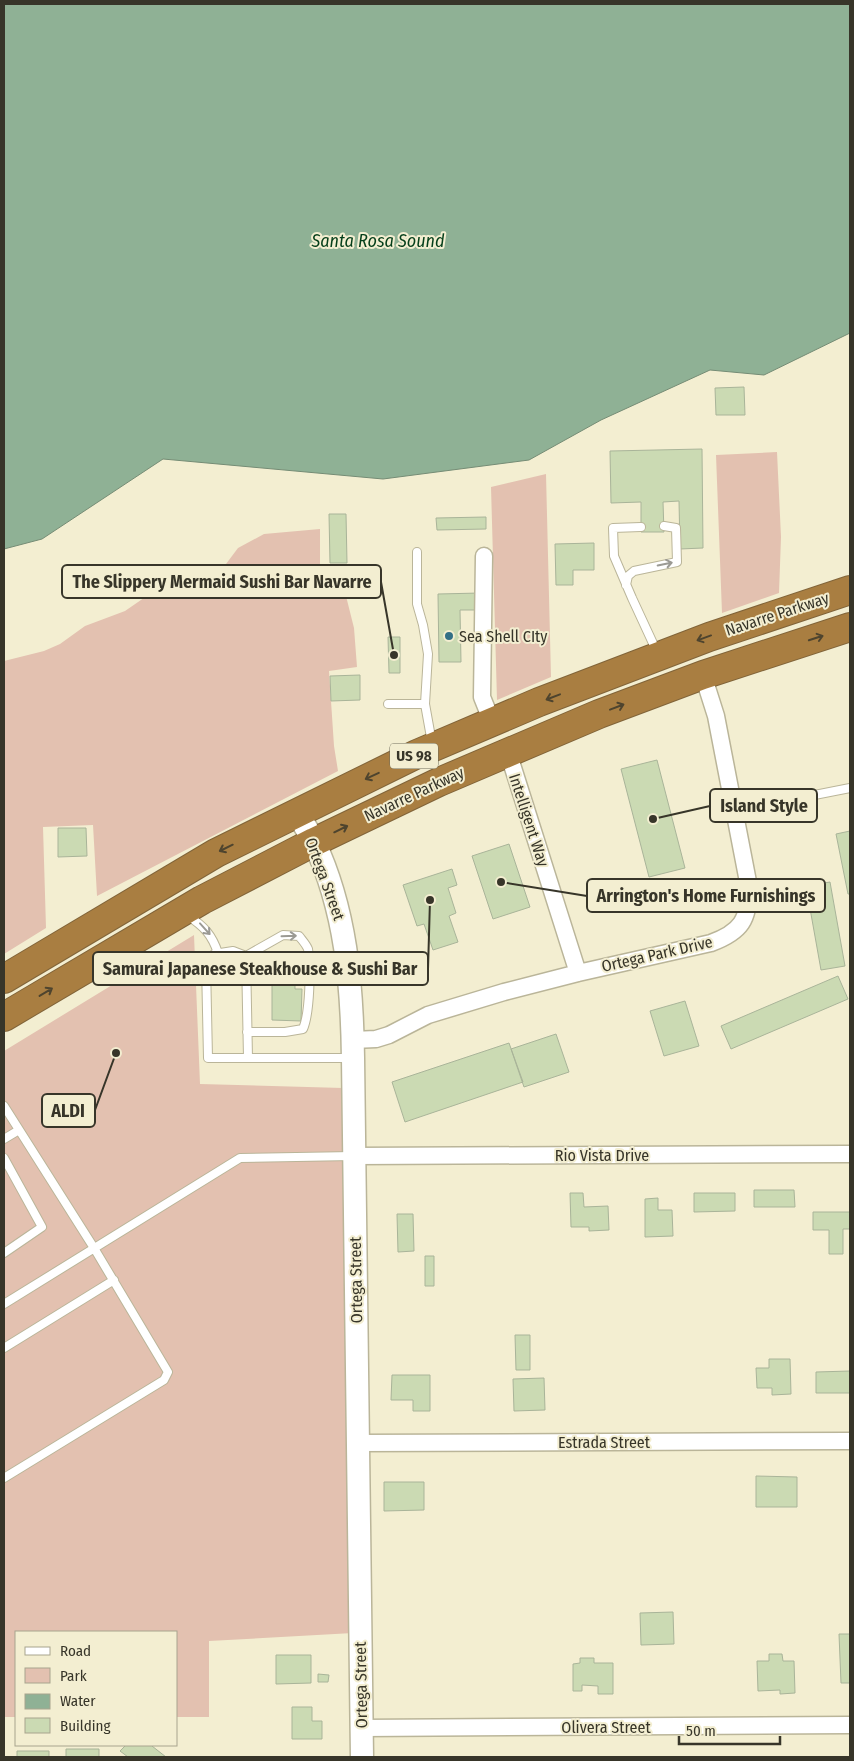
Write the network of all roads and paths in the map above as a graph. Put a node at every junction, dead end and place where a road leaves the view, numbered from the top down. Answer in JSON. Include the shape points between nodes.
{"nodes":[{"id":1,"x":664,"y":526,"type":"dead end"},
{"id":2,"x":641,"y":527,"type":"dead end"},
{"id":3,"x":417,"y":552,"type":"dead end"},
{"id":4,"x":484,"y":556,"type":"dead end"},
{"id":5,"x":626,"y":585,"type":"junction"},
{"id":6,"x":850,"y":590,"type":"edge"},
{"id":7,"x":850,"y":627,"type":"edge"},
{"id":8,"x":660,"y":656,"type":"junction"},
{"id":9,"x":703,"y":675,"type":"junction"},
{"id":10,"x":388,"y":704,"type":"dead end"},
{"id":11,"x":424,"y":704,"type":"junction"},
{"id":12,"x":492,"y":722,"type":"junction"},
{"id":13,"x":433,"y":747,"type":"junction"},
{"id":14,"x":508,"y":752,"type":"junction"},
{"id":15,"x":850,"y":788,"type":"edge"},
{"id":16,"x":734,"y":811,"type":"junction"},
{"id":17,"x":296,"y":812,"type":"junction"},
{"id":18,"x":314,"y":842,"type":"junction"},
{"id":19,"x":183,"y":912,"type":"junction"},
{"id":20,"x":218,"y":953,"type":"junction"},
{"id":21,"x":246,"y":956,"type":"junction"},
{"id":22,"x":578,"y":973,"type":"junction"},
{"id":23,"x":4,"y":979,"type":"edge"},
{"id":24,"x":4,"y":1017,"type":"edge"},
{"id":25,"x":247,"y":1032,"type":"junction"},
{"id":26,"x":353,"y":1049,"type":"junction"},
{"id":27,"x":248,"y":1058,"type":"junction"},
{"id":28,"x":4,"y":1106,"type":"edge"},
{"id":29,"x":19,"y":1130,"type":"junction"},
{"id":30,"x":4,"y":1139,"type":"edge"},
{"id":31,"x":850,"y":1154,"type":"edge"},
{"id":32,"x":354,"y":1156,"type":"junction"},
{"id":33,"x":4,"y":1158,"type":"edge"},
{"id":34,"x":94,"y":1248,"type":"junction"},
{"id":35,"x":4,"y":1253,"type":"edge"},
{"id":36,"x":114,"y":1280,"type":"junction"},
{"id":37,"x":4,"y":1304,"type":"edge"},
{"id":38,"x":4,"y":1348,"type":"edge"},
{"id":39,"x":850,"y":1441,"type":"edge"},
{"id":40,"x":358,"y":1443,"type":"junction"},
{"id":41,"x":4,"y":1478,"type":"edge"},
{"id":42,"x":850,"y":1725,"type":"edge"},
{"id":43,"x":362,"y":1728,"type":"junction"},
{"id":44,"x":362,"y":1757,"type":"edge"}],
"edges":[{"from":5,"to":1,"type":"lane","one_way":true,"via":[[628,576],[634,571],[677,562],[676,528]]},
{"from":2,"to":5,"type":"lane","via":[[613,528],[614,556]]},
{"from":3,"to":11,"type":"lane","via":[[417,604],[428,654]]},
{"from":4,"to":12,"type":"street","via":[[482,696]]},
{"from":5,"to":8,"type":"lane"},
{"from":6,"to":8,"type":"highway","name":"Navarre Parkway","number":"US 98","one_way":true},
{"from":9,"to":7,"type":"highway","name":"Navarre Parkway","number":"US 98","one_way":true},
{"from":8,"to":12,"type":"highway","name":"Navarre Parkway","number":"US 98","one_way":true},
{"from":14,"to":9,"type":"highway","name":"Navarre Parkway","number":"US 98","one_way":true},
{"from":9,"to":16,"type":"street","name":"Ortega Park Drive","via":[[716,716]]},
{"from":10,"to":11,"type":"lane"},
{"from":11,"to":13,"type":"lane"},
{"from":12,"to":13,"type":"highway","name":"Navarre Parkway","number":"US 98"},
{"from":13,"to":17,"type":"highway","name":"Navarre Parkway","number":"US 98","one_way":true},
{"from":18,"to":14,"type":"highway","name":"Navarre Parkway","number":"US 98","one_way":true},
{"from":14,"to":22,"type":"street","name":"Intelligent Way"},
{"from":15,"to":16,"type":"lane"},
{"from":16,"to":22,"type":"street","name":"Ortega Park Drive","via":[[749,887],[749,901],[737,929],[711,943]]},
{"from":17,"to":18,"type":"street","name":"Ortega Street"},
{"from":17,"to":23,"type":"highway","name":"Navarre Parkway","number":"US 98","one_way":true,"via":[[216,853]]},
{"from":18,"to":19,"type":"highway","name":"Navarre Parkway","number":"US 98"},
{"from":18,"to":26,"type":"street","name":"Ortega Street","via":[[344,934]]},
{"from":19,"to":20,"type":"lane","one_way":true,"via":[[199,923],[213,939]]},
{"from":24,"to":19,"type":"highway","name":"Navarre Parkway","number":"US 98","one_way":true},
{"from":20,"to":21,"type":"lane","via":[[233,951]]},
{"from":20,"to":27,"type":"lane","via":[[206,964],[208,1058]]},
{"from":21,"to":25,"type":"lane"},
{"from":21,"to":25,"type":"lane","one_way":true,"via":[[283,935],[299,936],[307,947],[309,963],[307,1020],[303,1029]]},
{"from":22,"to":26,"type":"street","name":"Ortega Park Drive","via":[[428,1015]]},
{"from":25,"to":27,"type":"lane"},
{"from":26,"to":27,"type":"lane"},
{"from":26,"to":32,"type":"street","name":"Ortega Street"},
{"from":28,"to":29,"type":"lane"},
{"from":29,"to":30,"type":"lane"},
{"from":29,"to":34,"type":"lane"},
{"from":31,"to":32,"type":"street","name":"Rio Vista Drive"},
{"from":32,"to":34,"type":"lane","via":[[240,1158]]},
{"from":32,"to":40,"type":"street","name":"Ortega Street"},
{"from":33,"to":35,"type":"lane","via":[[42,1227]]},
{"from":34,"to":36,"type":"lane"},
{"from":34,"to":37,"type":"lane"},
{"from":36,"to":38,"type":"lane"},
{"from":36,"to":41,"type":"lane","via":[[168,1372],[164,1380]]},
{"from":39,"to":40,"type":"street","name":"Estrada Street"},
{"from":40,"to":43,"type":"street","name":"Ortega Street"},
{"from":42,"to":43,"type":"street","name":"Olivera Street"},
{"from":43,"to":44,"type":"street","name":"Ortega Street"}]}
